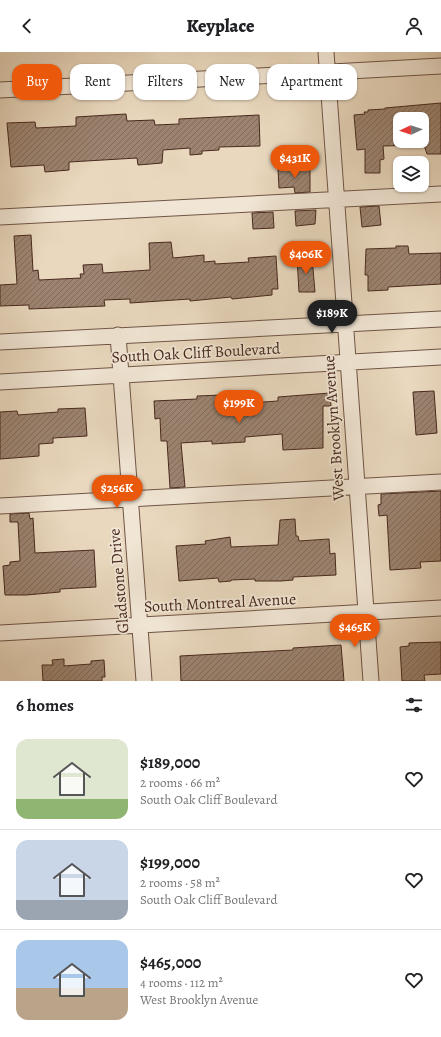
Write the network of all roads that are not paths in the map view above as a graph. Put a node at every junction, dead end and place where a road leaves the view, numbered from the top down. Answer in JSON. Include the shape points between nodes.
{"nodes":[{"id":1,"x":326,"y":52,"type":"edge"},
{"id":2,"x":327,"y":64,"type":"edge"},
{"id":3,"x":441,"y":66,"type":"edge"},
{"id":4,"x":357,"y":70,"type":"edge"},
{"id":5,"x":267,"y":75,"type":"edge"},
{"id":6,"x":0,"y":90,"type":"edge"},
{"id":7,"x":329,"y":100,"type":"edge"},
{"id":8,"x":441,"y":194,"type":"edge"},
{"id":9,"x":336,"y":200,"type":"junction"},
{"id":10,"x":0,"y":217,"type":"edge"},
{"id":11,"x":441,"y":319,"type":"edge"},
{"id":12,"x":345,"y":324,"type":"junction"},
{"id":13,"x":118,"y":335,"type":"junction"},
{"id":14,"x":0,"y":342,"type":"edge"},
{"id":15,"x":441,"y":357,"type":"edge"},
{"id":16,"x":347,"y":362,"type":"junction"},
{"id":17,"x":121,"y":375,"type":"junction"},
{"id":18,"x":0,"y":382,"type":"edge"},
{"id":19,"x":441,"y":482,"type":"edge"},
{"id":20,"x":357,"y":486,"type":"junction"},
{"id":21,"x":130,"y":499,"type":"junction"},
{"id":22,"x":0,"y":506,"type":"edge"},
{"id":23,"x":441,"y":608,"type":"edge"},
{"id":24,"x":366,"y":613,"type":"junction"},
{"id":25,"x":141,"y":625,"type":"junction"},
{"id":26,"x":0,"y":633,"type":"edge"},
{"id":27,"x":144,"y":681,"type":"edge"},
{"id":28,"x":371,"y":681,"type":"edge"}],
"edges":[{"from":1,"to":2,"type":"street","name":"West Brooklyn Avenue"},
{"from":3,"to":4,"type":"street"},
{"from":5,"to":6,"type":"street"},
{"from":7,"to":9,"type":"street","name":"West Brooklyn Avenue"},
{"from":8,"to":9,"type":"street"},
{"from":9,"to":10,"type":"street"},
{"from":9,"to":12,"type":"street","name":"West Brooklyn Avenue"},
{"from":11,"to":12,"type":"street","name":"South Oak Cliff Boulevard"},
{"from":12,"to":13,"type":"street","name":"South Oak Cliff Boulevard"},
{"from":12,"to":16,"type":"street","name":"West Brooklyn Avenue"},
{"from":13,"to":14,"type":"street","name":"South Oak Cliff Boulevard"},
{"from":13,"to":17,"type":"street","name":"Gladstone Drive"},
{"from":15,"to":16,"type":"street","name":"South Oak Cliff Boulevard"},
{"from":16,"to":17,"type":"street","name":"South Oak Cliff Boulevard"},
{"from":16,"to":20,"type":"street","name":"West Brooklyn Avenue"},
{"from":17,"to":18,"type":"street","name":"South Oak Cliff Boulevard"},
{"from":17,"to":21,"type":"street","name":"Gladstone Drive"},
{"from":19,"to":20,"type":"street"},
{"from":20,"to":21,"type":"street"},
{"from":20,"to":24,"type":"street","name":"West Brooklyn Avenue"},
{"from":21,"to":22,"type":"street"},
{"from":21,"to":25,"type":"street","name":"Gladstone Drive"},
{"from":23,"to":24,"type":"street","name":"South Montreal Avenue"},
{"from":24,"to":25,"type":"street","name":"South Montreal Avenue"},
{"from":24,"to":28,"type":"street","name":"West Brooklyn Avenue"},
{"from":25,"to":26,"type":"street","name":"South Montreal Avenue"},
{"from":25,"to":27,"type":"street","name":"Gladstone Drive"}]}
